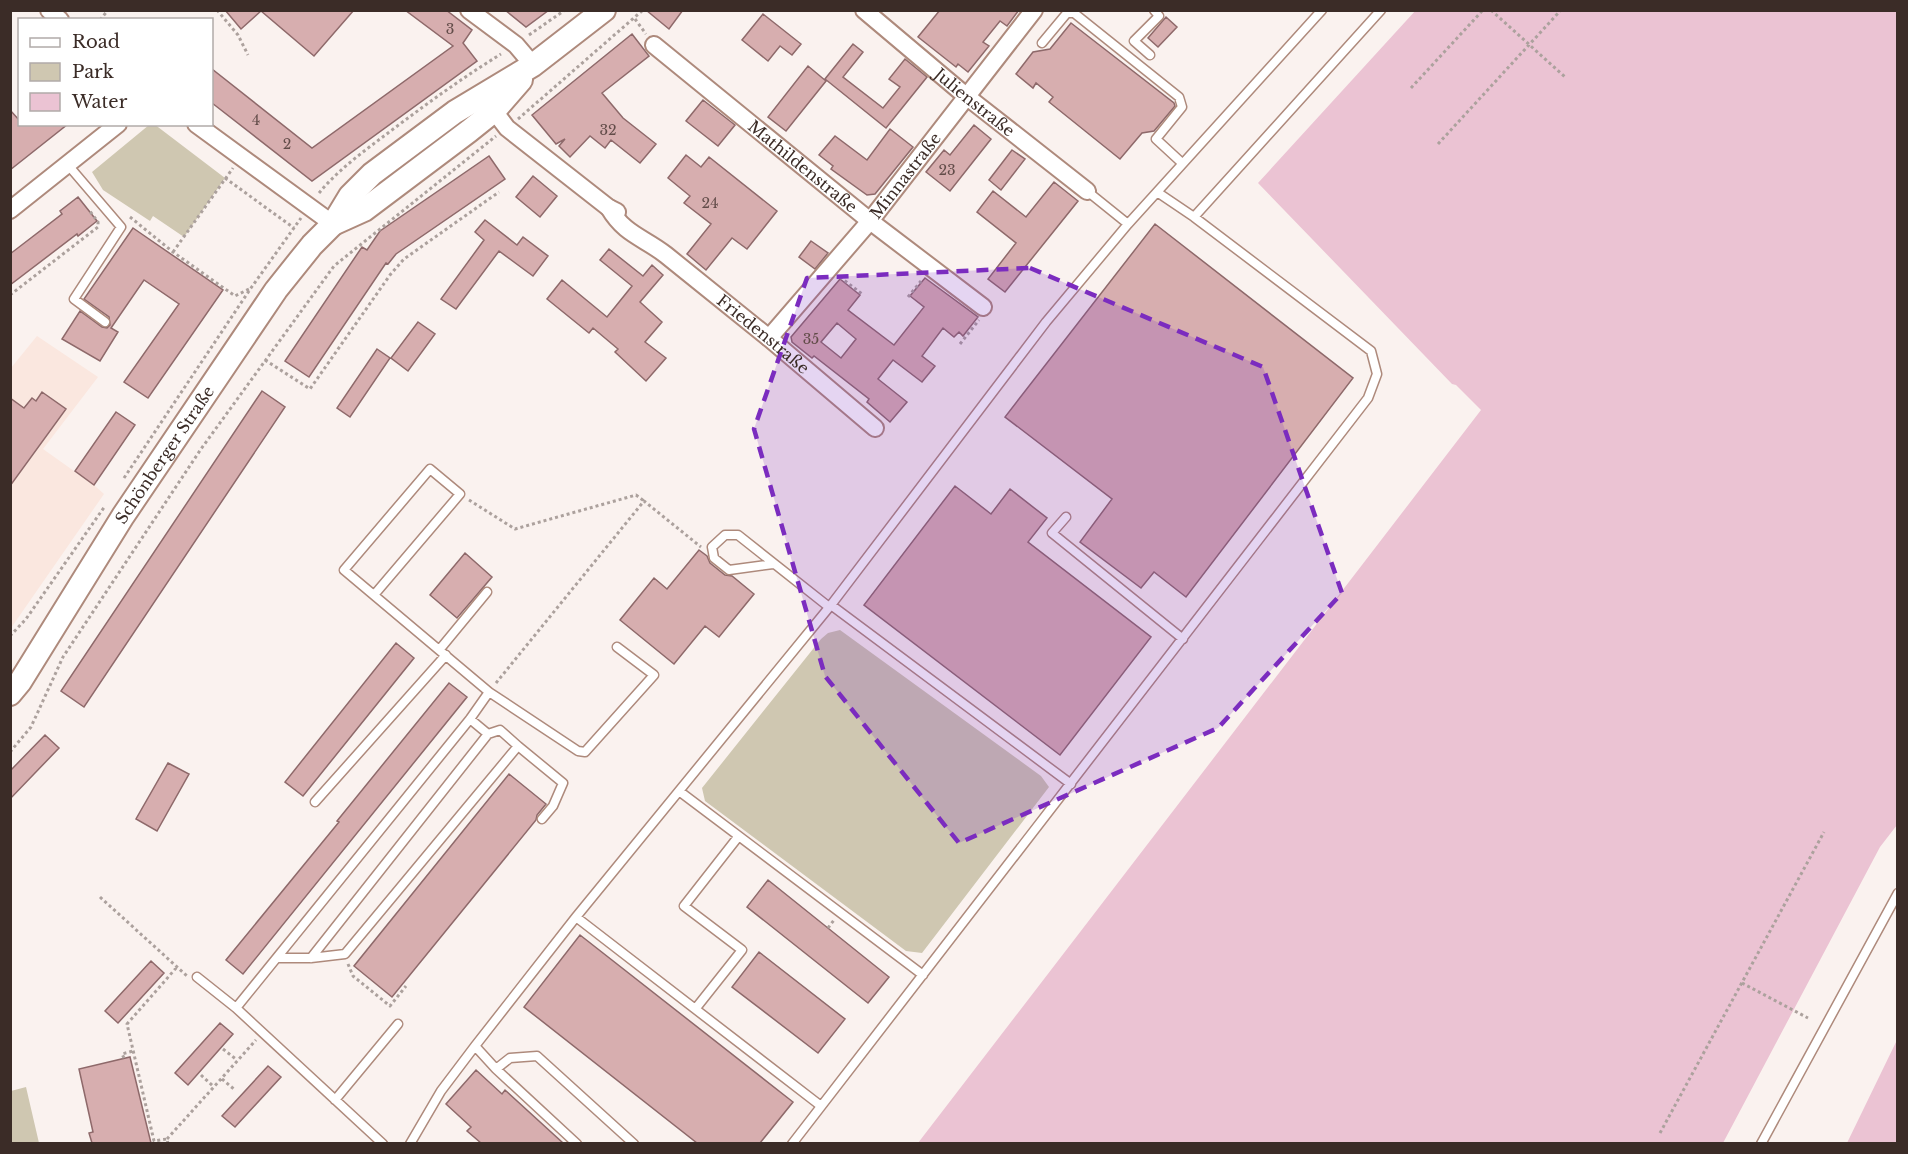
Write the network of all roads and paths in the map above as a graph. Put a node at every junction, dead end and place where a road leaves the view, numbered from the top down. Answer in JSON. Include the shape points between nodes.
{"nodes":[{"id":1,"x":217,"y":10,"type":"edge"},
{"id":2,"x":469,"y":10,"type":"edge"},
{"id":3,"x":604,"y":10,"type":"edge"},
{"id":4,"x":643,"y":10,"type":"edge"},
{"id":5,"x":864,"y":10,"type":"edge"},
{"id":6,"x":1035,"y":10,"type":"edge"},
{"id":7,"x":1154,"y":10,"type":"edge"},
{"id":8,"x":1322,"y":10,"type":"edge"},
{"id":9,"x":1381,"y":10,"type":"edge"},
{"id":10,"x":1483,"y":10,"type":"edge"},
{"id":11,"x":1491,"y":10,"type":"edge"},
{"id":12,"x":1561,"y":10,"type":"edge"},
{"id":13,"x":1042,"y":42,"type":"dead end"},
{"id":14,"x":1530,"y":44,"type":"junction"},
{"id":15,"x":654,"y":45,"type":"dead end"},
{"id":16,"x":248,"y":55,"type":"dead end"},
{"id":17,"x":1150,"y":55,"type":"dead end"},
{"id":18,"x":533,"y":65,"type":"junction"},
{"id":19,"x":1565,"y":77,"type":"dead end"},
{"id":20,"x":1411,"y":88,"type":"dead end"},
{"id":21,"x":966,"y":96,"type":"junction"},
{"id":22,"x":500,"y":120,"type":"junction"},
{"id":23,"x":116,"y":126,"type":"edge"},
{"id":24,"x":199,"y":126,"type":"edge"},
{"id":25,"x":1438,"y":144,"type":"dead end"},
{"id":26,"x":241,"y":157,"type":"junction"},
{"id":27,"x":1182,"y":163,"type":"junction"},
{"id":28,"x":68,"y":165,"type":"junction"},
{"id":29,"x":225,"y":178,"type":"junction"},
{"id":30,"x":1087,"y":191,"type":"joint"},
{"id":31,"x":499,"y":192,"type":"dead end"},
{"id":32,"x":1157,"y":192,"type":"junction"},
{"id":33,"x":10,"y":210,"type":"edge"},
{"id":34,"x":122,"y":211,"type":"dead end"},
{"id":35,"x":1194,"y":217,"type":"junction"},
{"id":36,"x":870,"y":220,"type":"junction"},
{"id":37,"x":333,"y":224,"type":"junction"},
{"id":38,"x":1128,"y":224,"type":"junction"},
{"id":39,"x":98,"y":227,"type":"dead end"},
{"id":40,"x":312,"y":245,"type":"junction"},
{"id":41,"x":173,"y":252,"type":"junction"},
{"id":42,"x":334,"y":266,"type":"junction"},
{"id":43,"x":932,"y":267,"type":"junction"},
{"id":44,"x":829,"y":268,"type":"junction"},
{"id":45,"x":862,"y":294,"type":"dead end"},
{"id":46,"x":10,"y":295,"type":"edge"},
{"id":47,"x":235,"y":296,"type":"dead end"},
{"id":48,"x":908,"y":297,"type":"dead end"},
{"id":49,"x":983,"y":307,"type":"joint"},
{"id":50,"x":105,"y":322,"type":"dead end"},
{"id":51,"x":769,"y":338,"type":"junction"},
{"id":52,"x":960,"y":344,"type":"dead end"},
{"id":53,"x":266,"y":360,"type":"junction"},
{"id":54,"x":875,"y":428,"type":"dead end"},
{"id":55,"x":460,"y":494,"type":"junction"},
{"id":56,"x":644,"y":501,"type":"junction"},
{"id":57,"x":1066,"y":517,"type":"dead end"},
{"id":58,"x":712,"y":547,"type":"junction"},
{"id":59,"x":773,"y":564,"type":"junction"},
{"id":60,"x":487,"y":592,"type":"dead end"},
{"id":61,"x":374,"y":595,"type":"junction"},
{"id":62,"x":830,"y":606,"type":"junction"},
{"id":63,"x":1183,"y":639,"type":"junction"},
{"id":64,"x":617,"y":647,"type":"dead end"},
{"id":65,"x":443,"y":652,"type":"junction"},
{"id":66,"x":14,"y":684,"type":"edge"},
{"id":67,"x":489,"y":692,"type":"junction"},
{"id":68,"x":470,"y":719,"type":"junction"},
{"id":69,"x":488,"y":734,"type":"junction"},
{"id":70,"x":518,"y":746,"type":"junction"},
{"id":71,"x":10,"y":752,"type":"edge"},
{"id":72,"x":1071,"y":783,"type":"junction"},
{"id":73,"x":679,"y":791,"type":"junction"},
{"id":74,"x":315,"y":802,"type":"dead end"},
{"id":75,"x":542,"y":819,"type":"dead end"},
{"id":76,"x":1824,"y":832,"type":"dead end"},
{"id":77,"x":738,"y":837,"type":"junction"},
{"id":78,"x":1898,"y":893,"type":"edge"},
{"id":79,"x":100,"y":897,"type":"dead end"},
{"id":80,"x":576,"y":917,"type":"junction"},
{"id":81,"x":345,"y":954,"type":"junction"},
{"id":82,"x":277,"y":958,"type":"junction"},
{"id":83,"x":311,"y":958,"type":"junction"},
{"id":84,"x":177,"y":967,"type":"junction"},
{"id":85,"x":923,"y":975,"type":"junction"},
{"id":86,"x":197,"y":977,"type":"joint"},
{"id":87,"x":1742,"y":983,"type":"junction"},
{"id":88,"x":406,"y":986,"type":"dead end"},
{"id":89,"x":236,"y":1008,"type":"junction"},
{"id":90,"x":696,"y":1008,"type":"junction"},
{"id":91,"x":1808,"y":1018,"type":"dead end"},
{"id":92,"x":398,"y":1024,"type":"dead end"},
{"id":93,"x":264,"y":1032,"type":"junction"},
{"id":94,"x":475,"y":1046,"type":"junction"},
{"id":95,"x":223,"y":1049,"type":"dead end"},
{"id":96,"x":134,"y":1051,"type":"junction"},
{"id":97,"x":124,"y":1058,"type":"dead end"},
{"id":98,"x":237,"y":1060,"type":"junction"},
{"id":99,"x":496,"y":1069,"type":"junction"},
{"id":100,"x":201,"y":1075,"type":"dead end"},
{"id":101,"x":222,"y":1078,"type":"junction"},
{"id":102,"x":214,"y":1086,"type":"junction"},
{"id":103,"x":234,"y":1090,"type":"dead end"},
{"id":104,"x":335,"y":1100,"type":"junction"},
{"id":105,"x":821,"y":1106,"type":"junction"},
{"id":106,"x":1660,"y":1133,"type":"dead end"},
{"id":107,"x":167,"y":1141,"type":"edge"},
{"id":108,"x":383,"y":1143,"type":"edge"},
{"id":109,"x":410,"y":1143,"type":"edge"},
{"id":110,"x":577,"y":1143,"type":"edge"},
{"id":111,"x":634,"y":1143,"type":"edge"},
{"id":112,"x":792,"y":1143,"type":"edge"},
{"id":113,"x":1761,"y":1143,"type":"edge"}],
"edges":[{"from":1,"to":16,"type":"path","via":[[238,35]]},
{"from":2,"to":18,"type":"street","via":[[516,45]]},
{"from":3,"to":18,"type":"main road","name":"Schönberger Straße"},
{"from":4,"to":22,"type":"path"},
{"from":5,"to":21,"type":"street","name":"Julienstraße"},
{"from":6,"to":21,"type":"street","name":"Minnastraße"},
{"from":7,"to":17,"type":"lane","via":[[1160,16],[1134,41]]},
{"from":8,"to":27,"type":"lane"},
{"from":9,"to":35,"type":"lane"},
{"from":10,"to":20,"type":"path"},
{"from":11,"to":14,"type":"path"},
{"from":12,"to":14,"type":"path"},
{"from":13,"to":27,"type":"lane","via":[[1067,13],[1074,13],[1179,97],[1182,107],[1156,139]]},
{"from":14,"to":19,"type":"path"},
{"from":14,"to":25,"type":"path"},
{"from":15,"to":36,"type":"street","name":"Mathildenstraße"},
{"from":18,"to":22,"type":"main road","name":"Schönberger Straße"},
{"from":18,"to":37,"type":"main road","name":"Schönberger Straße","via":[[455,112],[372,174],[350,196]]},
{"from":21,"to":30,"type":"street","name":"Julienstraße"},
{"from":21,"to":36,"type":"street","name":"Minnastraße"},
{"from":22,"to":37,"type":"main road","name":"Schönberger Straße","via":[[364,210]]},
{"from":22,"to":42,"type":"path"},
{"from":22,"to":51,"type":"street","name":"Friedenstraße","via":[[609,208],[618,224],[649,242]]},
{"from":23,"to":28,"type":"street"},
{"from":24,"to":26,"type":"street"},
{"from":26,"to":29,"type":"path"},
{"from":26,"to":37,"type":"street"},
{"from":27,"to":32,"type":"lane"},
{"from":28,"to":33,"type":"street"},
{"from":28,"to":50,"type":"lane","via":[[121,226],[74,299]]},
{"from":29,"to":40,"type":"path","via":[[287,221]]},
{"from":29,"to":41,"type":"path"},
{"from":30,"to":38,"type":"lane"},
{"from":31,"to":53,"type":"path","via":[[404,259],[310,389]]},
{"from":32,"to":35,"type":"lane"},
{"from":32,"to":38,"type":"lane"},
{"from":34,"to":41,"type":"path"},
{"from":35,"to":63,"type":"lane","via":[[1371,351],[1377,374],[1368,398]]},
{"from":36,"to":43,"type":"street","name":"Mathildenstraße"},
{"from":36,"to":44,"type":"street","name":"Minnastraße"},
{"from":37,"to":40,"type":"main road","name":"Schönberger Straße"},
{"from":38,"to":62,"type":"lane","via":[[1047,322]]},
{"from":39,"to":46,"type":"path"},
{"from":40,"to":42,"type":"path"},
{"from":40,"to":66,"type":"main road","name":"Schönberger Straße","via":[[276,291],[123,516]]},
{"from":41,"to":47,"type":"path"},
{"from":42,"to":53,"type":"path"},
{"from":43,"to":48,"type":"path"},
{"from":43,"to":49,"type":"street","name":"Mathildenstraße"},
{"from":44,"to":45,"type":"path"},
{"from":44,"to":51,"type":"street","name":"Minnastraße"},
{"from":49,"to":52,"type":"path","via":[[980,319]]},
{"from":51,"to":54,"type":"street","name":"Friedenstraße"},
{"from":53,"to":71,"type":"path","via":[[201,449],[63,657],[31,727]]},
{"from":55,"to":56,"type":"path","via":[[515,530],[636,495]]},
{"from":55,"to":61,"type":"lane"},
{"from":55,"to":61,"type":"lane","via":[[430,468],[344,570]]},
{"from":56,"to":58,"type":"path","via":[[701,547]]},
{"from":56,"to":67,"type":"path"},
{"from":57,"to":63,"type":"lane","via":[[1052,533]]},
{"from":58,"to":59,"type":"lane","via":[[714,558],[729,570]]},
{"from":58,"to":59,"type":"lane","via":[[725,535],[738,535]]},
{"from":59,"to":62,"type":"lane"},
{"from":60,"to":65,"type":"lane"},
{"from":61,"to":65,"type":"lane"},
{"from":62,"to":72,"type":"lane"},
{"from":62,"to":73,"type":"lane"},
{"from":63,"to":72,"type":"lane"},
{"from":64,"to":67,"type":"lane","via":[[654,675],[585,752]]},
{"from":65,"to":67,"type":"lane"},
{"from":65,"to":74,"type":"lane"},
{"from":67,"to":68,"type":"lane"},
{"from":68,"to":69,"type":"lane"},
{"from":68,"to":82,"type":"lane"},
{"from":69,"to":70,"type":"lane","via":[[500,730]]},
{"from":69,"to":83,"type":"lane"},
{"from":70,"to":75,"type":"lane","via":[[563,783]]},
{"from":70,"to":81,"type":"lane"},
{"from":72,"to":85,"type":"lane"},
{"from":73,"to":77,"type":"lane"},
{"from":73,"to":80,"type":"lane"},
{"from":76,"to":87,"type":"path"},
{"from":77,"to":85,"type":"lane"},
{"from":77,"to":90,"type":"lane","via":[[684,906],[742,950]]},
{"from":78,"to":113,"type":"lane"},
{"from":79,"to":84,"type":"path"},
{"from":80,"to":90,"type":"lane"},
{"from":80,"to":94,"type":"lane"},
{"from":81,"to":83,"type":"lane"},
{"from":81,"to":88,"type":"path","via":[[353,976],[390,1006]]},
{"from":82,"to":83,"type":"lane"},
{"from":82,"to":89,"type":"lane"},
{"from":84,"to":86,"type":"path","via":[[187,976]]},
{"from":84,"to":96,"type":"path","via":[[127,1024]]},
{"from":85,"to":105,"type":"lane"},
{"from":86,"to":89,"type":"lane"},
{"from":87,"to":91,"type":"path"},
{"from":87,"to":106,"type":"path"},
{"from":89,"to":93,"type":"lane"},
{"from":90,"to":105,"type":"lane"},
{"from":92,"to":104,"type":"lane"},
{"from":93,"to":98,"type":"path"},
{"from":93,"to":104,"type":"lane"},
{"from":94,"to":99,"type":"lane"},
{"from":94,"to":109,"type":"lane","via":[[441,1091]]},
{"from":95,"to":98,"type":"path"},
{"from":96,"to":97,"type":"path","via":[[122,1054]]},
{"from":96,"to":107,"type":"path","via":[[154,1141]]},
{"from":98,"to":101,"type":"path"},
{"from":99,"to":110,"type":"lane"},
{"from":99,"to":111,"type":"lane","via":[[510,1058],[537,1056]]},
{"from":100,"to":102,"type":"path"},
{"from":101,"to":102,"type":"path"},
{"from":101,"to":103,"type":"path"},
{"from":102,"to":107,"type":"path"},
{"from":104,"to":108,"type":"lane"},
{"from":105,"to":112,"type":"lane"}]}
